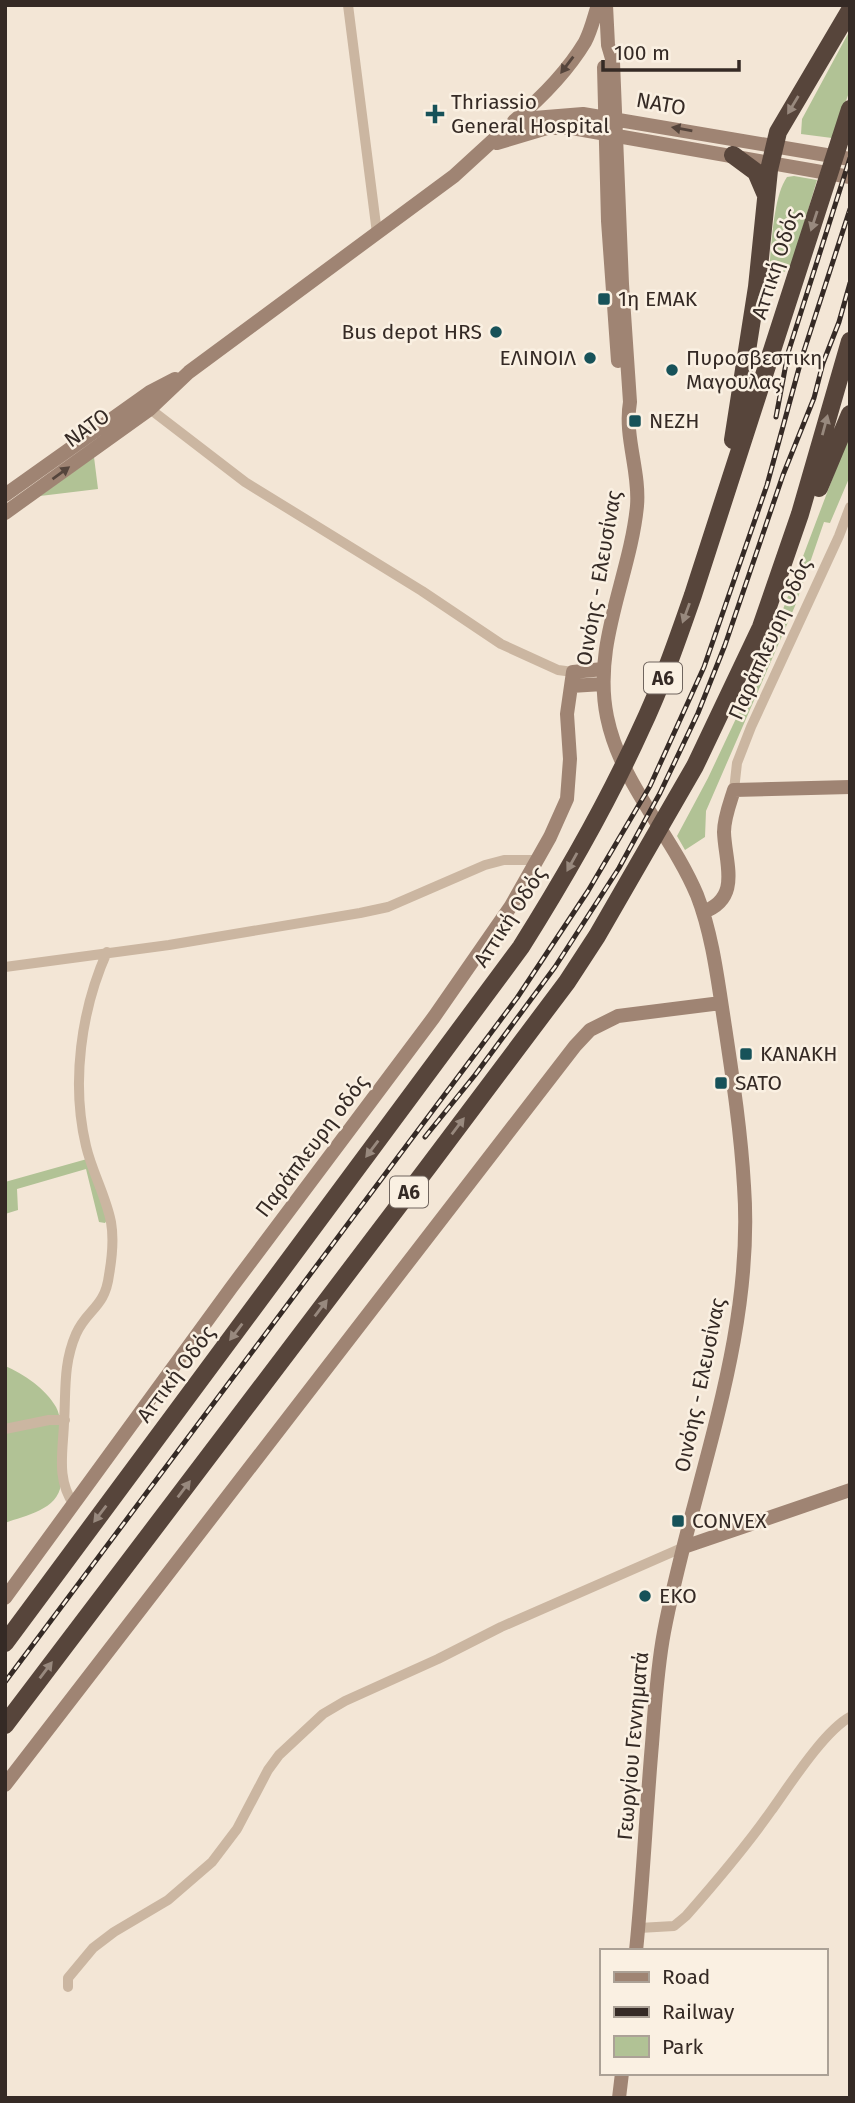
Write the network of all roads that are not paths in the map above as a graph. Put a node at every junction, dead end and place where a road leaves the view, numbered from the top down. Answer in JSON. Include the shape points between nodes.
{"nodes":[{"id":1,"x":348,"y":5,"type":"edge"},
{"id":2,"x":598,"y":5,"type":"edge"},
{"id":3,"x":606,"y":5,"type":"edge"},
{"id":4,"x":850,"y":10,"type":"edge"},
{"id":5,"x":850,"y":109,"type":"edge"},
{"id":6,"x":610,"y":125,"type":"junction"},
{"id":7,"x":501,"y":132,"type":"junction"},
{"id":8,"x":643,"y":139,"type":"junction"},
{"id":9,"x":772,"y":153,"type":"junction"},
{"id":10,"x":733,"y":155,"type":"junction"},
{"id":11,"x":476,"y":156,"type":"junction"},
{"id":12,"x":850,"y":159,"type":"edge"},
{"id":13,"x":616,"y":160,"type":"junction"},
{"id":14,"x":850,"y":177,"type":"edge"},
{"id":15,"x":765,"y":198,"type":"junction"},
{"id":16,"x":377,"y":233,"type":"junction"},
{"id":17,"x":850,"y":341,"type":"edge"},
{"id":18,"x":189,"y":372,"type":"junction"},
{"id":19,"x":150,"y":409,"type":"junction"},
{"id":20,"x":850,"y":414,"type":"edge"},
{"id":21,"x":628,"y":422,"type":"junction"},
{"id":22,"x":5,"y":495,"type":"edge"},
{"id":23,"x":850,"y":509,"type":"edge"},
{"id":24,"x":5,"y":513,"type":"edge"},
{"id":25,"x":800,"y":514,"type":"junction"},
{"id":26,"x":708,"y":549,"type":"junction"},
{"id":27,"x":603,"y":677,"type":"junction"},
{"id":28,"x":572,"y":679,"type":"junction"},
{"id":29,"x":850,"y":787,"type":"edge"},
{"id":30,"x":734,"y":790,"type":"junction"},
{"id":31,"x":538,"y":860,"type":"junction"},
{"id":32,"x":701,"y":906,"type":"junction"},
{"id":33,"x":107,"y":952,"type":"junction"},
{"id":34,"x":5,"y":967,"type":"edge"},
{"id":35,"x":721,"y":1003,"type":"junction"},
{"id":36,"x":65,"y":1420,"type":"junction"},
{"id":37,"x":5,"y":1429,"type":"edge"},
{"id":38,"x":850,"y":1489,"type":"edge"},
{"id":39,"x":74,"y":1506,"type":"junction"},
{"id":40,"x":684,"y":1547,"type":"junction"},
{"id":41,"x":5,"y":1598,"type":"edge"},
{"id":42,"x":5,"y":1643,"type":"edge"},
{"id":43,"x":850,"y":1717,"type":"edge"},
{"id":44,"x":5,"y":1725,"type":"edge"},
{"id":45,"x":5,"y":1785,"type":"edge"},
{"id":46,"x":639,"y":1928,"type":"junction"},
{"id":47,"x":636,"y":1949,"type":"edge"},
{"id":48,"x":68,"y":1987,"type":"dead end"},
{"id":49,"x":621,"y":2075,"type":"edge"},
{"id":50,"x":615,"y":2096,"type":"edge"}],
"edges":[{"from":1,"to":16,"type":"street"},
{"from":2,"to":7,"type":"main road","one_way":true,"via":[[585,41],[565,69],[533,106]]},
{"from":3,"to":6,"type":"main road","via":[[604,62]]},
{"from":4,"to":9,"type":"highway","one_way":true,"via":[[780,127]]},
{"from":5,"to":26,"type":"highway","name":"Αττική Οδός","number":"Α6","one_way":true},
{"from":6,"to":7,"type":"main road","name":"ΝΑΤΟ","via":[[583,114],[545,116]]},
{"from":6,"to":8,"type":"main road","name":"ΝΑΤΟ"},
{"from":9,"to":6,"type":"main road","name":"ΝΑΤΟ","one_way":true},
{"from":6,"to":11,"type":"main road","name":"ΝΑΤΟ","via":[[547,128],[509,138]]},
{"from":6,"to":13,"type":"main road","name":"Οινόης - Ελευσίνας"},
{"from":6,"to":21,"type":"main road","name":"Οινόης - Ελευσίνας","via":[[608,234],[618,365]]},
{"from":7,"to":11,"type":"main road","name":"ΝΑΤΟ"},
{"from":8,"to":10,"type":"main road","name":"ΝΑΤΟ"},
{"from":8,"to":13,"type":"main road","via":[[625,144]]},
{"from":9,"to":10,"type":"main road","name":"ΝΑΤΟ"},
{"from":9,"to":12,"type":"main road","name":"ΝΑΤΟ","via":[[799,150]]},
{"from":9,"to":14,"type":"main road","name":"ΝΑΤΟ","via":[[794,166]]},
{"from":9,"to":15,"type":"highway"},
{"from":10,"to":15,"type":"highway","via":[[756,172]]},
{"from":11,"to":16,"type":"main road","name":"ΝΑΤΟ"},
{"from":13,"to":21,"type":"main road","name":"Οινόης - Ελευσίνας"},
{"from":15,"to":26,"type":"highway","via":[[745,371]]},
{"from":16,"to":18,"type":"main road","name":"ΝΑΤΟ"},
{"from":25,"to":17,"type":"highway","number":"Α6","one_way":true},
{"from":18,"to":19,"type":"main road","name":"ΝΑΤΟ"},
{"from":18,"to":22,"type":"main road","name":"ΝΑΤΟ","via":[[150,392]]},
{"from":24,"to":19,"type":"main road","name":"ΝΑΤΟ","one_way":true},
{"from":19,"to":28,"type":"street","via":[[245,482],[492,638]]},
{"from":20,"to":25,"type":"highway","via":[[817,493]]},
{"from":21,"to":27,"type":"main road","name":"Οινόης - Ελευσίνας","via":[[637,501]]},
{"from":23,"to":30,"type":"street","name":"Παράπλευρη Οδός","via":[[751,727],[737,763]]},
{"from":44,"to":25,"type":"highway","number":"Α6","one_way":true,"via":[[597,936],[701,753],[761,627]]},
{"from":26,"to":42,"type":"highway","name":"Αττική Οδός","number":"Α6","one_way":true,"via":[[641,730],[605,803],[521,947]]},
{"from":27,"to":28,"type":"main road"},
{"from":27,"to":32,"type":"main road","name":"Οινόης - Ελευσίνας","via":[[616,752],[682,864]]},
{"from":28,"to":31,"type":"main road","name":"Παράπλευρη οδός","via":[[567,714],[567,799]]},
{"from":29,"to":30,"type":"main road"},
{"from":30,"to":32,"type":"main road","via":[[724,830],[729,868],[723,899],[712,909]]},
{"from":31,"to":33,"type":"street","via":[[504,860],[479,867],[388,907]]},
{"from":31,"to":39,"type":"main road","name":"Παράπλευρη οδός","via":[[434,1017]]},
{"from":32,"to":35,"type":"main road","name":"Οινόης - Ελευσίνας"},
{"from":33,"to":34,"type":"street"},
{"from":33,"to":36,"type":"street","via":[[88,1008],[80,1081],[85,1144],[111,1223],[109,1277],[103,1299],[78,1330],[67,1359]]},
{"from":35,"to":40,"type":"main road","name":"Οινόης - Ελευσίνας","via":[[740,1139],[746,1231],[724,1396]]},
{"from":35,"to":45,"type":"main road","via":[[618,1016],[590,1030],[575,1046]]},
{"from":36,"to":37,"type":"street"},
{"from":36,"to":39,"type":"street","via":[[61,1467]]},
{"from":38,"to":40,"type":"main road"},
{"from":39,"to":41,"type":"main road","name":"Παράπλευρη οδός"},
{"from":40,"to":46,"type":"main road","name":"Γεωργίου Γεννηματά","via":[[657,1681]]},
{"from":40,"to":48,"type":"street","via":[[501,1627],[323,1714],[279,1755],[237,1829],[212,1862],[168,1900],[93,1948],[68,1978]]},
{"from":43,"to":46,"type":"street","via":[[792,1779],[686,1916],[674,1926]]},
{"from":46,"to":47,"type":"main road","name":"Γεωργίου Γεννηματά"},
{"from":49,"to":50,"type":"main road"}]}
